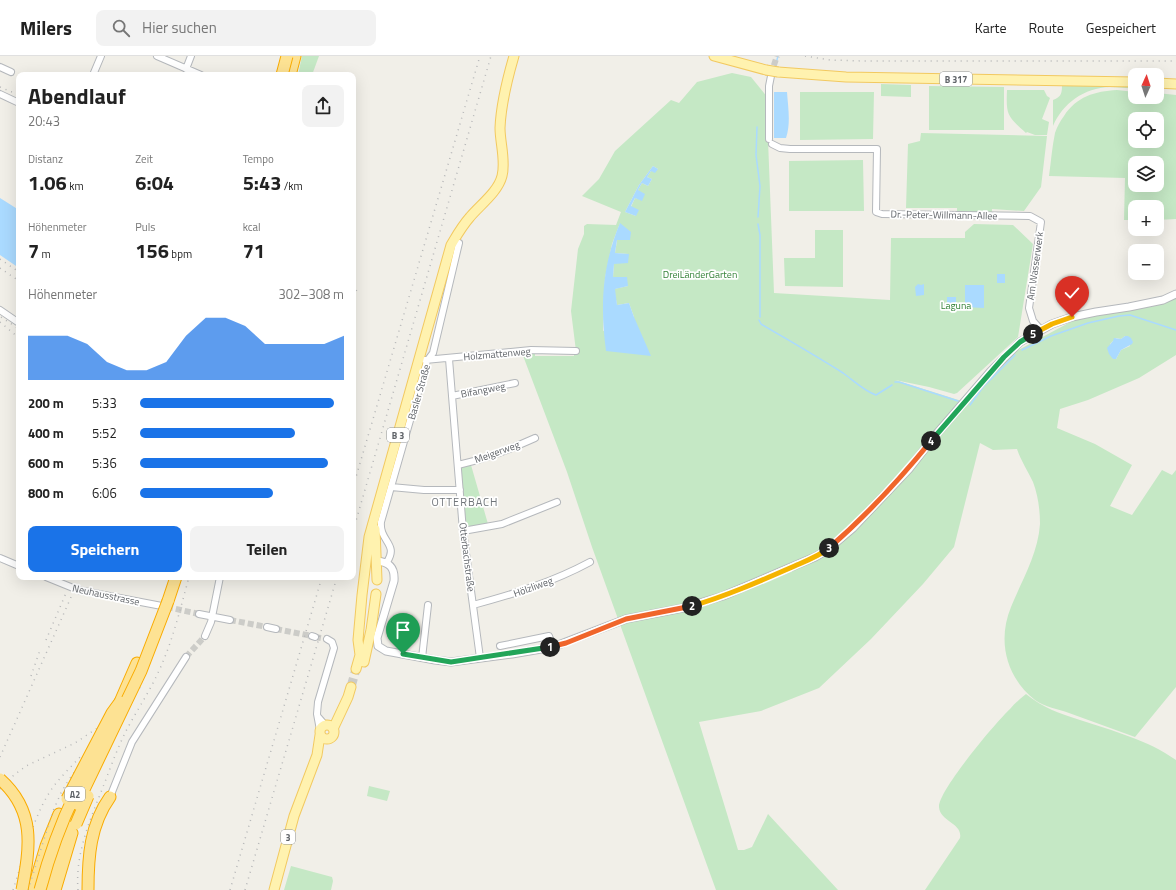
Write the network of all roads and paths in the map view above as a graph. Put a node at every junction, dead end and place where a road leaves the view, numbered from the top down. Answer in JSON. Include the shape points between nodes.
{"nodes":[{"id":1,"x":102,"y":56,"type":"edge"},
{"id":2,"x":157,"y":56,"type":"edge"},
{"id":3,"x":191,"y":56,"type":"edge"},
{"id":4,"x":287,"y":56,"type":"edge"},
{"id":5,"x":292,"y":56,"type":"edge"},
{"id":6,"x":295,"y":56,"type":"edge"},
{"id":7,"x":514,"y":56,"type":"edge"},
{"id":8,"x":714,"y":56,"type":"edge"},
{"id":9,"x":0,"y":67,"type":"edge"},
{"id":10,"x":186,"y":69,"type":"junction"},
{"id":11,"x":11,"y":72,"type":"dead end"},
{"id":12,"x":94,"y":72,"type":"edge"},
{"id":13,"x":194,"y":72,"type":"edge"},
{"id":14,"x":283,"y":72,"type":"edge"},
{"id":15,"x":284,"y":72,"type":"edge"},
{"id":16,"x":291,"y":72,"type":"edge"},
{"id":17,"x":771,"y":72,"type":"junction"},
{"id":18,"x":1128,"y":82,"type":"edge"},
{"id":19,"x":1164,"y":83,"type":"edge"},
{"id":20,"x":1176,"y":84,"type":"edge"},
{"id":21,"x":0,"y":94,"type":"edge"},
{"id":22,"x":16,"y":102,"type":"edge"},
{"id":23,"x":1041,"y":222,"type":"joint"},
{"id":24,"x":459,"y":243,"type":"dead end"},
{"id":25,"x":1176,"y":294,"type":"edge"},
{"id":26,"x":0,"y":310,"type":"edge"},
{"id":27,"x":16,"y":321,"type":"edge"},
{"id":28,"x":1041,"y":330,"type":"junction"},
{"id":29,"x":576,"y":351,"type":"dead end"},
{"id":30,"x":449,"y":359,"type":"junction"},
{"id":31,"x":423,"y":360,"type":"junction"},
{"id":32,"x":515,"y":383,"type":"dead end"},
{"id":33,"x":452,"y":396,"type":"junction"},
{"id":34,"x":535,"y":438,"type":"dead end"},
{"id":35,"x":458,"y":464,"type":"junction"},
{"id":36,"x":391,"y":487,"type":"junction"},
{"id":37,"x":460,"y":490,"type":"junction"},
{"id":38,"x":557,"y":502,"type":"dead end"},
{"id":39,"x":374,"y":521,"type":"junction"},
{"id":40,"x":463,"y":531,"type":"junction"},
{"id":41,"x":0,"y":558,"type":"edge"},
{"id":42,"x":367,"y":561,"type":"junction"},
{"id":43,"x":377,"y":561,"type":"junction"},
{"id":44,"x":387,"y":562,"type":"junction"},
{"id":45,"x":590,"y":562,"type":"dead end"},
{"id":46,"x":16,"y":565,"type":"edge"},
{"id":47,"x":53,"y":580,"type":"edge"},
{"id":48,"x":168,"y":580,"type":"edge"},
{"id":49,"x":171,"y":580,"type":"edge"},
{"id":50,"x":175,"y":580,"type":"edge"},
{"id":51,"x":219,"y":580,"type":"edge"},
{"id":52,"x":377,"y":580,"type":"dead end"},
{"id":53,"x":376,"y":594,"type":"dead end"},
{"id":54,"x":473,"y":604,"type":"junction"},
{"id":55,"x":428,"y":605,"type":"dead end"},
{"id":56,"x":199,"y":614,"type":"tunnel mouth"},
{"id":57,"x":212,"y":617,"type":"junction"},
{"id":58,"x":230,"y":620,"type":"tunnel mouth"},
{"id":59,"x":266,"y":627,"type":"tunnel mouth"},
{"id":60,"x":276,"y":629,"type":"tunnel mouth"},
{"id":61,"x":205,"y":636,"type":"tunnel mouth"},
{"id":62,"x":326,"y":639,"type":"dead end"},
{"id":63,"x":500,"y":646,"type":"dead end"},
{"id":64,"x":553,"y":647,"type":"junction"},
{"id":65,"x":362,"y":656,"type":"junction"},
{"id":66,"x":186,"y":658,"type":"tunnel mouth"},
{"id":67,"x":422,"y":658,"type":"junction"},
{"id":68,"x":480,"y":658,"type":"junction"},
{"id":69,"x":359,"y":670,"type":"tunnel mouth"},
{"id":70,"x":353,"y":687,"type":"tunnel mouth"},
{"id":71,"x":124,"y":701,"type":"junction"},
{"id":72,"x":326,"y":731,"type":"junction"},
{"id":73,"x":0,"y":779,"type":"edge"},
{"id":74,"x":110,"y":796,"type":"joint"},
{"id":75,"x":22,"y":890,"type":"edge"},
{"id":76,"x":33,"y":890,"type":"edge"},
{"id":77,"x":40,"y":890,"type":"edge"},
{"id":78,"x":47,"y":890,"type":"edge"},
{"id":79,"x":55,"y":890,"type":"edge"},
{"id":80,"x":88,"y":890,"type":"edge"},
{"id":81,"x":274,"y":890,"type":"edge"}],
"edges":[{"from":1,"to":12,"type":"street"},
{"from":2,"to":10,"type":"street"},
{"from":3,"to":10,"type":"street"},
{"from":4,"to":14,"type":"highway","bridge":true},
{"from":5,"to":15,"type":"street"},
{"from":6,"to":16,"type":"highway"},
{"from":7,"to":31,"type":"main road","number":"B 3","via":[[501,112],[502,176],[496,188],[463,225],[451,245]]},
{"from":8,"to":17,"type":"main road","number":"B 317"},
{"from":9,"to":11,"type":"street"},
{"from":10,"to":13,"type":"street"},
{"from":17,"to":18,"type":"main road","number":"B 317","via":[[846,78]]},
{"from":17,"to":23,"type":"street","name":"Dr.-Peter-Willmann-Allee","via":[[770,141],[780,148],[790,149],[877,149],[876,212],[1030,216]]},
{"from":19,"to":20,"type":"main road"},
{"from":21,"to":22,"type":"street"},
{"from":23,"to":28,"type":"street","name":"Am Wasserwerk","via":[[1029,308]]},
{"from":24,"to":31,"type":"street","name":"Basler Straße","via":[[433,353]]},
{"from":25,"to":28,"type":"street","via":[[1162,300],[1072,317]]},
{"from":26,"to":27,"type":"street"},
{"from":28,"to":64,"type":"street","via":[[1020,342],[1004,357],[909,469],[853,528],[827,550],[723,596],[683,608],[626,619]]},
{"from":29,"to":30,"type":"street","name":"Holzmattenweg","via":[[531,350]]},
{"from":30,"to":31,"type":"street","name":"Holzmattenweg"},
{"from":30,"to":33,"type":"street","name":"Otterbachstraße"},
{"from":31,"to":36,"type":"street","name":"Basler Straße"},
{"from":31,"to":39,"type":"main road","number":"B 3"},
{"from":32,"to":33,"type":"street","name":"Bifangweg"},
{"from":33,"to":35,"type":"street","name":"Otterbachstraße"},
{"from":34,"to":35,"type":"street","name":"Meigerweg","via":[[479,460]]},
{"from":35,"to":37,"type":"street","name":"Otterbachstraße"},
{"from":36,"to":37,"type":"street"},
{"from":36,"to":44,"type":"street","name":"Basler Straße","via":[[380,528],[391,550]]},
{"from":37,"to":40,"type":"street","name":"Otterbachstraße"},
{"from":38,"to":40,"type":"street","via":[[502,524]]},
{"from":39,"to":42,"type":"main road","number":"B 3","via":[[369,537]]},
{"from":39,"to":43,"type":"main road","number":"B 3"},
{"from":40,"to":54,"type":"street","name":"Otterbachstraße"},
{"from":41,"to":46,"type":"street"},
{"from":42,"to":43,"type":"main road"},
{"from":42,"to":65,"type":"main road","number":"B 3","via":[[358,642]]},
{"from":43,"to":44,"type":"street"},
{"from":43,"to":52,"type":"main road","number":"B 3"},
{"from":44,"to":67,"type":"street","via":[[393,570],[394,581],[382,617],[377,644],[382,650]]},
{"from":45,"to":54,"type":"street","name":"Hölzliweg","via":[[536,586]]},
{"from":47,"to":49,"type":"street","name":"Neuhausstrasse","via":[[78,590],[164,607]]},
{"from":48,"to":71,"type":"highway","number":"A2"},
{"from":50,"to":71,"type":"highway","number":"A2","bridge":true,"via":[[157,632]]},
{"from":51,"to":57,"type":"street"},
{"from":53,"to":65,"type":"main road","via":[[371,630]]},
{"from":54,"to":68,"type":"street","name":"Otterbachstraße"},
{"from":55,"to":67,"type":"street"},
{"from":56,"to":57,"type":"street"},
{"from":57,"to":58,"type":"street"},
{"from":57,"to":61,"type":"street"},
{"from":59,"to":60,"type":"street"},
{"from":62,"to":72,"type":"street","via":[[332,642],[334,648],[317,707],[318,717]]},
{"from":63,"to":64,"type":"street","via":[[549,636]]},
{"from":64,"to":68,"type":"street"},
{"from":65,"to":69,"type":"main road"},
{"from":66,"to":74,"type":"street","via":[[134,738]]},
{"from":67,"to":68,"type":"street","via":[[451,662]]},
{"from":70,"to":72,"type":"main road","number":"3","via":[[339,715]]},
{"from":71,"to":76,"type":"highway","bridge":true,"via":[[112,712],[56,821]]},
{"from":71,"to":77,"type":"highway","number":"A2","bridge":true,"via":[[66,813],[49,856]]},
{"from":71,"to":78,"type":"highway","number":"A2","bridge":true,"via":[[71,816],[52,867]]},
{"from":71,"to":79,"type":"highway","bridge":true,"via":[[126,710],[121,725],[76,824]]},
{"from":72,"to":81,"type":"main road","number":"3","via":[[294,816]]},
{"from":73,"to":75,"type":"highway","bridge":true,"via":[[17,799],[27,822],[29,850]]},
{"from":74,"to":80,"type":"highway","via":[[100,813],[91,839]]}]}
